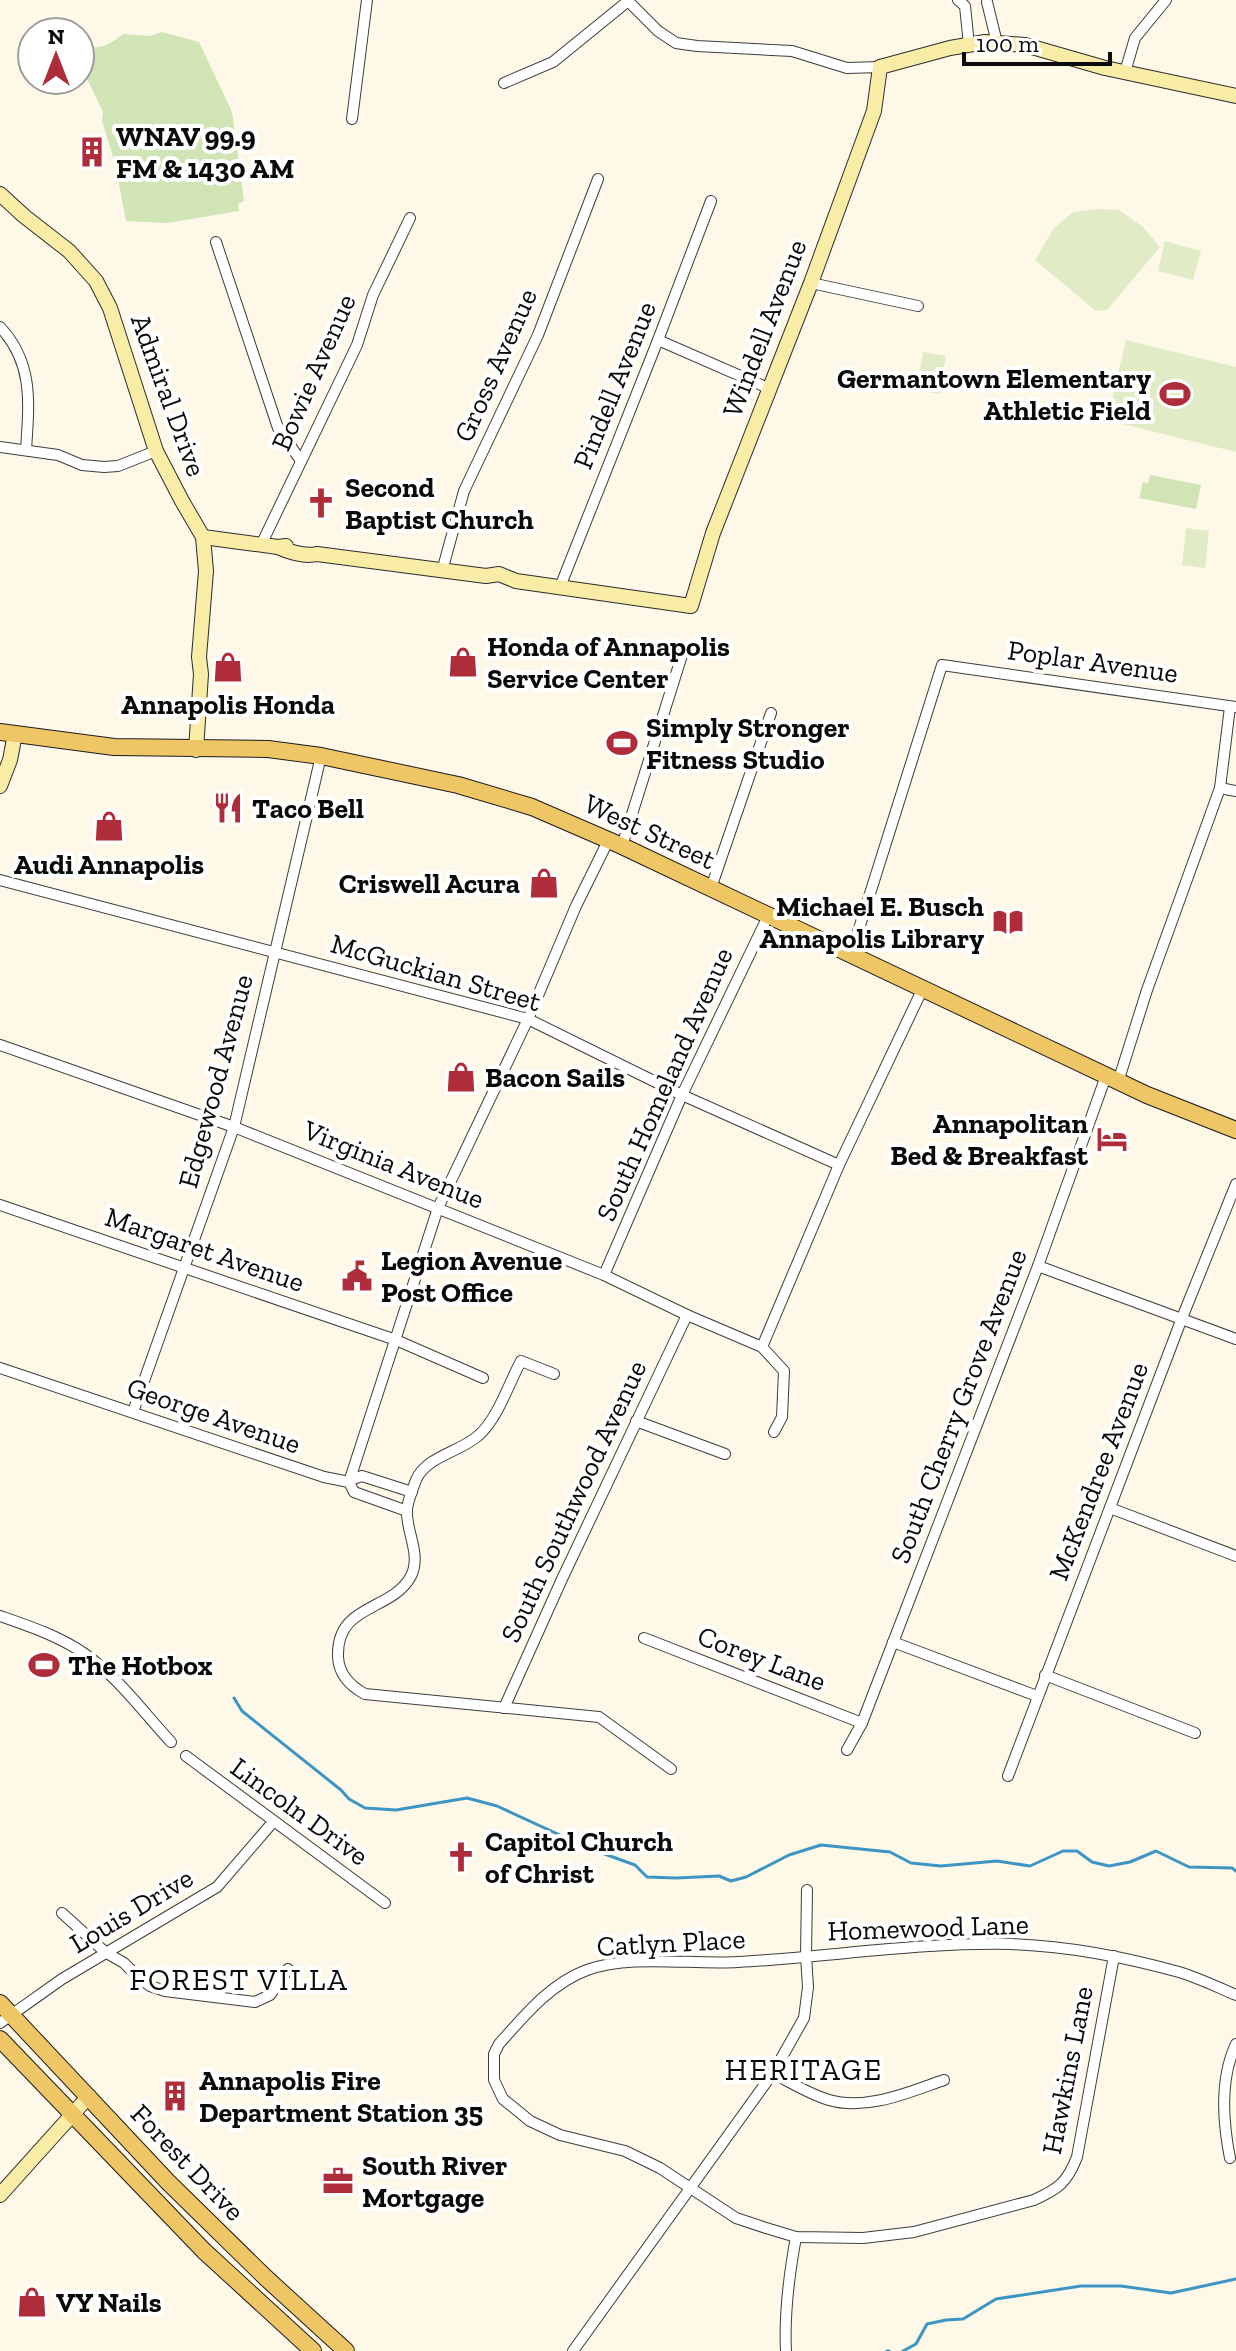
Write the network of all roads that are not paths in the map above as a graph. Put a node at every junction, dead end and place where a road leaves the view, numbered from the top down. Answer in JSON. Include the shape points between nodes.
{"nodes":[{"id":1,"x":367,"y":0,"type":"edge"},
{"id":2,"x":628,"y":0,"type":"edge"},
{"id":3,"x":1166,"y":0,"type":"edge"},
{"id":4,"x":987,"y":1,"type":"edge"},
{"id":5,"x":961,"y":3,"type":"edge"},
{"id":6,"x":997,"y":43,"type":"junction"},
{"id":7,"x":969,"y":45,"type":"junction"},
{"id":8,"x":880,"y":67,"type":"junction"},
{"id":9,"x":1125,"y":72,"type":"junction"},
{"id":10,"x":504,"y":83,"type":"dead end"},
{"id":11,"x":1236,"y":96,"type":"edge"},
{"id":12,"x":352,"y":119,"type":"dead end"},
{"id":13,"x":598,"y":179,"type":"dead end"},
{"id":14,"x":0,"y":194,"type":"edge"},
{"id":15,"x":711,"y":201,"type":"dead end"},
{"id":16,"x":410,"y":218,"type":"dead end"},
{"id":17,"x":216,"y":242,"type":"dead end"},
{"id":18,"x":811,"y":283,"type":"junction"},
{"id":19,"x":918,"y":306,"type":"dead end"},
{"id":20,"x":0,"y":327,"type":"edge"},
{"id":21,"x":658,"y":340,"type":"junction"},
{"id":22,"x":768,"y":388,"type":"junction"},
{"id":23,"x":0,"y":447,"type":"edge"},
{"id":24,"x":26,"y":450,"type":"junction"},
{"id":25,"x":156,"y":451,"type":"junction"},
{"id":26,"x":301,"y":461,"type":"junction"},
{"id":27,"x":203,"y":537,"type":"junction"},
{"id":28,"x":261,"y":545,"type":"junction"},
{"id":29,"x":442,"y":571,"type":"junction"},
{"id":30,"x":560,"y":587,"type":"junction"},
{"id":31,"x":683,"y":652,"type":"dead end"},
{"id":32,"x":1233,"y":707,"type":"edge"},
{"id":33,"x":771,"y":713,"type":"dead end"},
{"id":34,"x":8,"y":733,"type":"edge"},
{"id":35,"x":196,"y":750,"type":"junction"},
{"id":36,"x":321,"y":756,"type":"junction"},
{"id":37,"x":0,"y":786,"type":"edge"},
{"id":38,"x":1220,"y":788,"type":"junction"},
{"id":39,"x":1236,"y":791,"type":"edge"},
{"id":40,"x":616,"y":842,"type":"junction"},
{"id":41,"x":0,"y":880,"type":"edge"},
{"id":42,"x":711,"y":888,"type":"junction"},
{"id":43,"x":769,"y":914,"type":"junction"},
{"id":44,"x":275,"y":952,"type":"junction"},
{"id":45,"x":851,"y":954,"type":"junction"},
{"id":46,"x":923,"y":988,"type":"junction"},
{"id":47,"x":528,"y":1019,"type":"junction"},
{"id":48,"x":0,"y":1045,"type":"edge"},
{"id":49,"x":1112,"y":1079,"type":"junction"},
{"id":50,"x":682,"y":1095,"type":"junction"},
{"id":51,"x":234,"y":1127,"type":"junction"},
{"id":52,"x":1236,"y":1130,"type":"edge"},
{"id":53,"x":839,"y":1165,"type":"junction"},
{"id":54,"x":1236,"y":1184,"type":"edge"},
{"id":55,"x":0,"y":1205,"type":"edge"},
{"id":56,"x":438,"y":1208,"type":"junction"},
{"id":57,"x":1038,"y":1266,"type":"junction"},
{"id":58,"x":185,"y":1267,"type":"junction"},
{"id":59,"x":604,"y":1275,"type":"junction"},
{"id":60,"x":687,"y":1315,"type":"junction"},
{"id":61,"x":1182,"y":1318,"type":"junction"},
{"id":62,"x":1236,"y":1339,"type":"edge"},
{"id":63,"x":396,"y":1340,"type":"junction"},
{"id":64,"x":762,"y":1347,"type":"junction"},
{"id":65,"x":0,"y":1368,"type":"edge"},
{"id":66,"x":554,"y":1374,"type":"dead end"},
{"id":67,"x":483,"y":1378,"type":"dead end"},
{"id":68,"x":133,"y":1412,"type":"junction"},
{"id":69,"x":636,"y":1421,"type":"junction"},
{"id":70,"x":774,"y":1432,"type":"dead end"},
{"id":71,"x":725,"y":1454,"type":"dead end"},
{"id":72,"x":350,"y":1481,"type":"junction"},
{"id":73,"x":412,"y":1492,"type":"junction"},
{"id":74,"x":1110,"y":1508,"type":"junction"},
{"id":75,"x":407,"y":1511,"type":"junction"},
{"id":76,"x":1236,"y":1556,"type":"edge"},
{"id":77,"x":0,"y":1616,"type":"edge"},
{"id":78,"x":644,"y":1638,"type":"dead end"},
{"id":79,"x":893,"y":1642,"type":"junction"},
{"id":80,"x":1045,"y":1675,"type":"junction"},
{"id":81,"x":1037,"y":1696,"type":"junction"},
{"id":82,"x":504,"y":1708,"type":"junction"},
{"id":83,"x":862,"y":1723,"type":"junction"},
{"id":84,"x":1195,"y":1733,"type":"dead end"},
{"id":85,"x":171,"y":1742,"type":"dead end"},
{"id":86,"x":847,"y":1750,"type":"dead end"},
{"id":87,"x":186,"y":1756,"type":"dead end"},
{"id":88,"x":671,"y":1769,"type":"dead end"},
{"id":89,"x":1008,"y":1776,"type":"dead end"},
{"id":90,"x":273,"y":1822,"type":"junction"},
{"id":91,"x":807,"y":1890,"type":"dead end"},
{"id":92,"x":385,"y":1903,"type":"dead end"},
{"id":93,"x":62,"y":1913,"type":"dead end"},
{"id":94,"x":105,"y":1952,"type":"junction"},
{"id":95,"x":806,"y":1956,"type":"junction"},
{"id":96,"x":1114,"y":1956,"type":"junction"},
{"id":97,"x":288,"y":1969,"type":"dead end"},
{"id":98,"x":1236,"y":1995,"type":"edge"},
{"id":99,"x":0,"y":2003,"type":"edge"},
{"id":100,"x":7,"y":2019,"type":"edge"},
{"id":101,"x":0,"y":2039,"type":"edge"},
{"id":102,"x":1236,"y":2044,"type":"edge"},
{"id":103,"x":773,"y":2073,"type":"junction"},
{"id":104,"x":944,"y":2080,"type":"dead end"},
{"id":105,"x":89,"y":2096,"type":"junction"},
{"id":106,"x":72,"y":2114,"type":"junction"},
{"id":107,"x":1230,"y":2158,"type":"dead end"},
{"id":108,"x":149,"y":2161,"type":"junction"},
{"id":109,"x":132,"y":2176,"type":"junction"},
{"id":110,"x":692,"y":2189,"type":"junction"},
{"id":111,"x":0,"y":2195,"type":"edge"},
{"id":112,"x":796,"y":2237,"type":"junction"},
{"id":113,"x":313,"y":2351,"type":"edge"},
{"id":114,"x":346,"y":2351,"type":"edge"},
{"id":115,"x":573,"y":2351,"type":"edge"},
{"id":116,"x":786,"y":2351,"type":"edge"}],
"edges":[{"from":1,"to":12,"type":"street"},
{"from":2,"to":8,"type":"street","via":[[676,43],[792,51],[847,68]]},
{"from":2,"to":10,"type":"street","via":[[553,62]]},
{"from":3,"to":9,"type":"street","via":[[1135,38]]},
{"from":4,"to":5,"type":"street"},
{"from":4,"to":6,"type":"street"},
{"from":5,"to":7,"type":"street"},
{"from":6,"to":7,"type":"street"},
{"from":6,"to":9,"type":"street","via":[[1025,45]]},
{"from":7,"to":8,"type":"street"},
{"from":8,"to":18,"type":"street","name":"Windell Avenue","via":[[874,111]]},
{"from":9,"to":11,"type":"street"},
{"from":13,"to":29,"type":"street","name":"Gross Avenue","via":[[538,335],[464,491]]},
{"from":14,"to":25,"type":"street","name":"Admiral Drive","via":[[69,251],[96,281]]},
{"from":15,"to":21,"type":"street","name":"Pindell Avenue"},
{"from":16,"to":26,"type":"street","name":"Bowie Avenue"},
{"from":17,"to":26,"type":"street","via":[[278,428]]},
{"from":18,"to":19,"type":"street"},
{"from":18,"to":22,"type":"street","name":"Windell Avenue"},
{"from":20,"to":24,"type":"street","via":[[26,378]]},
{"from":21,"to":22,"type":"street"},
{"from":21,"to":30,"type":"street","name":"Pindell Avenue"},
{"from":22,"to":30,"type":"street","name":"Windell Avenue","via":[[691,606]]},
{"from":23,"to":24,"type":"street"},
{"from":24,"to":25,"type":"street","via":[[104,467]]},
{"from":25,"to":27,"type":"street","name":"Admiral Drive"},
{"from":26,"to":28,"type":"street","name":"Bowie Avenue"},
{"from":27,"to":28,"type":"street"},
{"from":27,"to":35,"type":"street","name":"Admiral Drive","via":[[206,571]]},
{"from":28,"to":29,"type":"street"},
{"from":29,"to":30,"type":"street"},
{"from":31,"to":40,"type":"street"},
{"from":32,"to":38,"type":"street","name":"South Cherry Grove Avenue"},
{"from":32,"to":45,"type":"street","name":"Poplar Avenue","via":[[942,665]]},
{"from":33,"to":42,"type":"street"},
{"from":34,"to":35,"type":"main road","name":"West Street","via":[[114,747]]},
{"from":34,"to":37,"type":"street","via":[[10,760]]},
{"from":35,"to":36,"type":"main road","name":"West Street","via":[[268,749]]},
{"from":36,"to":40,"type":"main road","name":"West Street","via":[[458,785],[532,807]]},
{"from":36,"to":44,"type":"street","name":"Edgewood Avenue"},
{"from":38,"to":39,"type":"street"},
{"from":38,"to":49,"type":"street","name":"South Cherry Grove Avenue"},
{"from":40,"to":42,"type":"main road","name":"West Street"},
{"from":40,"to":47,"type":"street","via":[[576,906]]},
{"from":41,"to":44,"type":"street","name":"McGuckian Street"},
{"from":42,"to":43,"type":"main road","name":"West Street"},
{"from":43,"to":45,"type":"main road","name":"West Street"},
{"from":43,"to":50,"type":"street","name":"South Homeland Avenue"},
{"from":44,"to":47,"type":"street","name":"McGuckian Street"},
{"from":44,"to":51,"type":"street","name":"Edgewood Avenue"},
{"from":45,"to":46,"type":"main road","name":"West Street"},
{"from":46,"to":49,"type":"main road","name":"West Street"},
{"from":46,"to":53,"type":"street"},
{"from":47,"to":50,"type":"street","name":"McGuckian Street"},
{"from":47,"to":56,"type":"street"},
{"from":48,"to":51,"type":"street","name":"Virginia Avenue"},
{"from":49,"to":52,"type":"main road","name":"West Street"},
{"from":49,"to":57,"type":"street","name":"South Cherry Grove Avenue"},
{"from":50,"to":53,"type":"street","name":"McGuckian Street"},
{"from":50,"to":59,"type":"street","name":"South Homeland Avenue"},
{"from":51,"to":56,"type":"street","name":"Virginia Avenue"},
{"from":51,"to":58,"type":"street","name":"Edgewood Avenue"},
{"from":53,"to":64,"type":"street"},
{"from":54,"to":61,"type":"street","name":"McKendree Avenue"},
{"from":55,"to":58,"type":"street","name":"Margaret Avenue"},
{"from":56,"to":59,"type":"street","name":"Virginia Avenue"},
{"from":56,"to":63,"type":"street"},
{"from":57,"to":61,"type":"street"},
{"from":57,"to":79,"type":"street","name":"South Cherry Grove Avenue"},
{"from":58,"to":63,"type":"street","name":"Margaret Avenue"},
{"from":58,"to":68,"type":"street","name":"Edgewood Avenue"},
{"from":59,"to":60,"type":"street","name":"Virginia Avenue"},
{"from":60,"to":64,"type":"street","name":"Virginia Avenue"},
{"from":60,"to":69,"type":"street","name":"South Southwood Avenue"},
{"from":61,"to":62,"type":"street"},
{"from":61,"to":74,"type":"street","name":"McKendree Avenue"},
{"from":63,"to":67,"type":"street","name":"Margaret Avenue"},
{"from":63,"to":72,"type":"street"},
{"from":64,"to":70,"type":"street","via":[[784,1371],[782,1417]]},
{"from":65,"to":68,"type":"street","name":"George Avenue"},
{"from":66,"to":73,"type":"street","via":[[521,1361],[481,1433],[425,1467]]},
{"from":68,"to":72,"type":"street","name":"George Avenue","via":[[324,1477]]},
{"from":69,"to":71,"type":"street"},
{"from":69,"to":82,"type":"street","name":"South Southwood Avenue"},
{"from":72,"to":73,"type":"street","via":[[362,1476]]},
{"from":72,"to":75,"type":"street","name":"George Avenue","via":[[354,1492]]},
{"from":73,"to":75,"type":"street"},
{"from":74,"to":76,"type":"street"},
{"from":74,"to":80,"type":"street","name":"McKendree Avenue"},
{"from":75,"to":82,"type":"street","via":[[412,1575],[396,1592],[348,1621],[338,1652],[344,1677],[365,1694]]},
{"from":77,"to":85,"type":"street","via":[[84,1653]]},
{"from":78,"to":83,"type":"street","name":"Corey Lane"},
{"from":79,"to":81,"type":"street"},
{"from":79,"to":83,"type":"street","name":"South Cherry Grove Avenue"},
{"from":80,"to":81,"type":"street","name":"McKendree Avenue"},
{"from":80,"to":84,"type":"street"},
{"from":81,"to":89,"type":"street","name":"McKendree Avenue"},
{"from":82,"to":88,"type":"street","via":[[599,1717]]},
{"from":83,"to":86,"type":"street","name":"South Cherry Grove Avenue"},
{"from":87,"to":90,"type":"street","name":"Lincoln Drive"},
{"from":90,"to":92,"type":"street","name":"Lincoln Drive"},
{"from":90,"to":94,"type":"street","name":"Louis Drive","via":[[217,1887]]},
{"from":91,"to":95,"type":"street"},
{"from":93,"to":94,"type":"street"},
{"from":94,"to":97,"type":"street","via":[[150,1986],[244,2002],[270,1995]]},
{"from":94,"to":100,"type":"street","name":"Louis Drive"},
{"from":95,"to":96,"type":"street","name":"Homewood Lane","via":[[1013,1944]]},
{"from":95,"to":103,"type":"street","via":[[804,2018]]},
{"from":95,"to":110,"type":"street","name":"Catlyn Place","via":[[630,1963],[586,1970],[555,1987],[494,2054],[494,2080],[503,2099],[530,2121],[560,2135],[625,2151]]},
{"from":96,"to":98,"type":"street","name":"Homewood Lane","via":[[1182,1973]]},
{"from":96,"to":112,"type":"street","name":"Hawkins Lane","via":[[1077,2157],[1065,2182],[1034,2200],[914,2232]]},
{"from":99,"to":100,"type":"main road","name":"Forest Drive"},
{"from":100,"to":105,"type":"main road","name":"Forest Drive"},
{"from":101,"to":106,"type":"main road","name":"Forest Drive"},
{"from":102,"to":107,"type":"street","via":[[1226,2101]]},
{"from":103,"to":104,"type":"street","via":[[814,2095],[854,2103]]},
{"from":103,"to":110,"type":"street"},
{"from":105,"to":106,"type":"street"},
{"from":105,"to":108,"type":"main road","name":"Forest Drive"},
{"from":106,"to":109,"type":"main road","name":"Forest Drive"},
{"from":106,"to":111,"type":"street"},
{"from":108,"to":109,"type":"main road"},
{"from":108,"to":114,"type":"main road","name":"Forest Drive"},
{"from":109,"to":113,"type":"main road","name":"Forest Drive"},
{"from":110,"to":112,"type":"street","name":"Hawkins Lane","via":[[736,2218]]},
{"from":110,"to":115,"type":"street"},
{"from":112,"to":116,"type":"street","via":[[784,2326]]}]}
